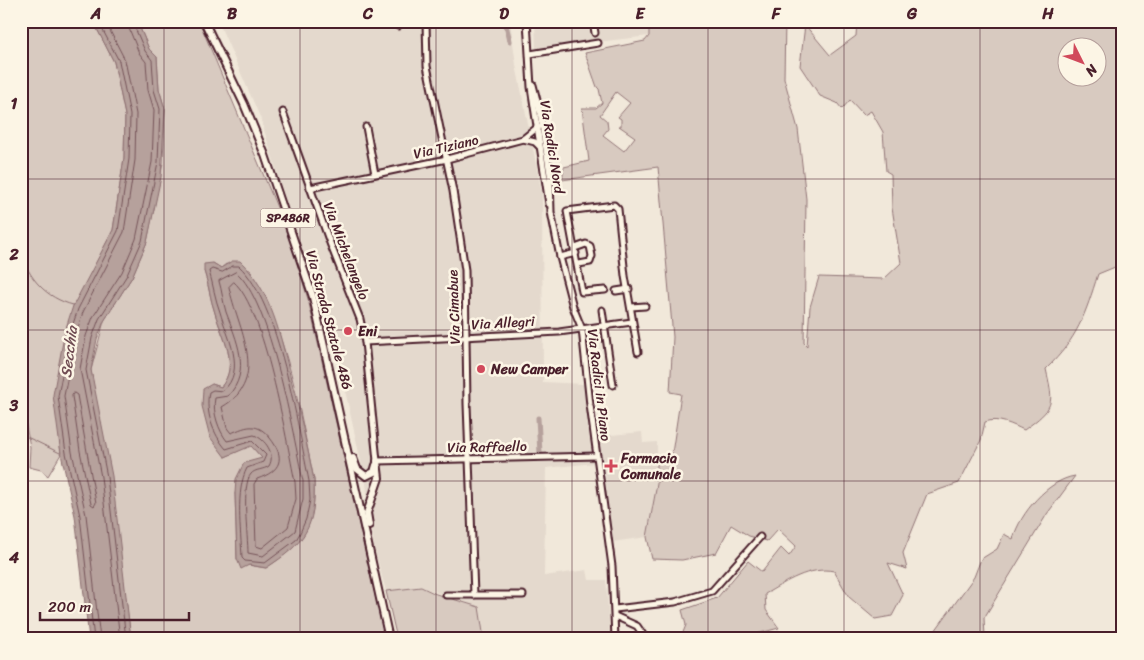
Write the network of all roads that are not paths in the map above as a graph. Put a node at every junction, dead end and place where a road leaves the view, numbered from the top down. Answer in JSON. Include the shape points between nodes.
{"nodes":[{"id":1,"x":204,"y":21,"type":"edge"},
{"id":2,"x":426,"y":21,"type":"edge"},
{"id":3,"x":527,"y":21,"type":"edge"},
{"id":4,"x":592,"y":21,"type":"edge"},
{"id":5,"x":595,"y":33,"type":"dead end"},
{"id":6,"x":598,"y":43,"type":"dead end"},
{"id":7,"x":530,"y":54,"type":"junction"},
{"id":8,"x":533,"y":85,"type":"junction"},
{"id":9,"x":535,"y":91,"type":"junction"},
{"id":10,"x":538,"y":100,"type":"junction"},
{"id":11,"x":535,"y":108,"type":"junction"},
{"id":12,"x":283,"y":112,"type":"dead end"},
{"id":13,"x":366,"y":127,"type":"dead end"},
{"id":14,"x":538,"y":127,"type":"junction"},
{"id":15,"x":544,"y":136,"type":"joint"},
{"id":16,"x":523,"y":139,"type":"junction"},
{"id":17,"x":541,"y":148,"type":"junction"},
{"id":18,"x":447,"y":159,"type":"junction"},
{"id":19,"x":374,"y":174,"type":"junction"},
{"id":20,"x":310,"y":188,"type":"junction"},
{"id":21,"x":551,"y":212,"type":"junction"},
{"id":22,"x":575,"y":250,"type":"junction"},
{"id":23,"x":560,"y":257,"type":"junction"},
{"id":24,"x":579,"y":264,"type":"junction"},
{"id":25,"x":628,"y":289,"type":"junction"},
{"id":26,"x":606,"y":290,"type":"dead end"},
{"id":27,"x":616,"y":290,"type":"dead end"},
{"id":28,"x":645,"y":306,"type":"dead end"},
{"id":29,"x":631,"y":307,"type":"junction"},
{"id":30,"x":602,"y":310,"type":"dead end"},
{"id":31,"x":632,"y":322,"type":"junction"},
{"id":32,"x":604,"y":326,"type":"junction"},
{"id":33,"x":582,"y":329,"type":"junction"},
{"id":34,"x":467,"y":336,"type":"junction"},
{"id":35,"x":365,"y":342,"type":"junction"},
{"id":36,"x":638,"y":352,"type":"dead end"},
{"id":37,"x":613,"y":385,"type":"dead end"},
{"id":38,"x":342,"y":425,"type":"junction"},
{"id":39,"x":597,"y":456,"type":"junction"},
{"id":40,"x":471,"y":458,"type":"junction"},
{"id":41,"x":377,"y":461,"type":"junction"},
{"id":42,"x":760,"y":537,"type":"dead end"},
{"id":43,"x":371,"y":553,"type":"junction"},
{"id":44,"x":446,"y":595,"type":"dead end"},
{"id":45,"x":474,"y":595,"type":"junction"},
{"id":46,"x":523,"y":595,"type":"dead end"},
{"id":47,"x":615,"y":609,"type":"junction"},
{"id":48,"x":615,"y":616,"type":"junction"},
{"id":49,"x":389,"y":639,"type":"edge"},
{"id":50,"x":615,"y":639,"type":"edge"},
{"id":51,"x":646,"y":639,"type":"edge"}],
"edges":[{"from":1,"to":38,"type":"main road","name":"Via Strada Statale 486","number":"SP486R","via":[[244,104],[284,206],[313,297]]},
{"from":2,"to":18,"type":"street","name":"Via Cimabue","via":[[427,66]]},
{"from":3,"to":7,"type":"street","name":"Via Radici Nord"},
{"from":4,"to":5,"type":"street"},
{"from":6,"to":7,"type":"street"},
{"from":7,"to":8,"type":"street","name":"Via Radici Nord"},
{"from":8,"to":9,"type":"street","name":"Via Radici Nord"},
{"from":8,"to":11,"type":"street","name":"Via Radici Nord"},
{"from":9,"to":10,"type":"street","name":"Via Radici Nord"},
{"from":9,"to":10,"type":"street","via":[[543,95]]},
{"from":10,"to":11,"type":"street"},
{"from":10,"to":15,"type":"street","name":"Via Radici Nord"},
{"from":11,"to":14,"type":"street","name":"Via Radici Nord"},
{"from":12,"to":20,"type":"street","name":"Via Michelangelo"},
{"from":13,"to":19,"type":"street"},
{"from":14,"to":16,"type":"street"},
{"from":14,"to":17,"type":"street","name":"Via Radici Nord"},
{"from":15,"to":21,"type":"street","name":"Via Radici in Piano"},
{"from":16,"to":17,"type":"street","via":[[535,142]]},
{"from":16,"to":18,"type":"street","name":"Via Tiziano"},
{"from":17,"to":21,"type":"street","name":"Via Radici Nord"},
{"from":18,"to":19,"type":"street","name":"Via Tiziano"},
{"from":18,"to":34,"type":"street","name":"Via Cimabue","via":[[465,270]]},
{"from":19,"to":20,"type":"street","name":"Via Tiziano"},
{"from":20,"to":35,"type":"street","name":"Via Michelangelo","via":[[360,319]]},
{"from":21,"to":23,"type":"street","name":"Via Radici in Piano"},
{"from":22,"to":23,"type":"street"},
{"from":22,"to":24,"type":"street"},
{"from":22,"to":24,"type":"street","via":[[586,244],[590,246],[590,262]]},
{"from":22,"to":25,"type":"street","via":[[568,211],[616,206]]},
{"from":23,"to":33,"type":"street","name":"Via Radici in Piano"},
{"from":24,"to":26,"type":"street","via":[[582,292]]},
{"from":25,"to":27,"type":"street"},
{"from":25,"to":29,"type":"street"},
{"from":28,"to":29,"type":"street"},
{"from":29,"to":31,"type":"street"},
{"from":30,"to":32,"type":"street"},
{"from":31,"to":32,"type":"street","name":"Via Allegri"},
{"from":31,"to":36,"type":"street"},
{"from":32,"to":33,"type":"street","name":"Via Allegri"},
{"from":32,"to":37,"type":"street"},
{"from":33,"to":34,"type":"street","name":"Via Allegri"},
{"from":33,"to":39,"type":"street","name":"Via Radici in Piano"},
{"from":34,"to":35,"type":"street","name":"Via Allegri"},
{"from":34,"to":40,"type":"street","name":"Via Cimabue"},
{"from":35,"to":41,"type":"street","name":"Via Michelangelo"},
{"from":38,"to":41,"type":"main road","via":[[360,474],[370,475]]},
{"from":38,"to":43,"type":"main road","name":"Via Strada Statale 486","number":"SP486R"},
{"from":39,"to":40,"type":"street","name":"Via Raffaello"},
{"from":39,"to":47,"type":"street","name":"Via Radici in Piano"},
{"from":40,"to":41,"type":"street","name":"Via Raffaello"},
{"from":40,"to":45,"type":"street","name":"Via Cimabue"},
{"from":41,"to":43,"type":"main road","via":[[379,478],[367,513]]},
{"from":42,"to":47,"type":"street","via":[[712,591],[675,602]]},
{"from":43,"to":49,"type":"main road","name":"Via Strada Statale 486","number":"SP486R"},
{"from":44,"to":45,"type":"street"},
{"from":45,"to":46,"type":"street"},
{"from":47,"to":48,"type":"street","name":"Via Radici in Piano"},
{"from":48,"to":50,"type":"street","name":"Via Radici in Piano"},
{"from":48,"to":51,"type":"street","via":[[638,626]]}]}
